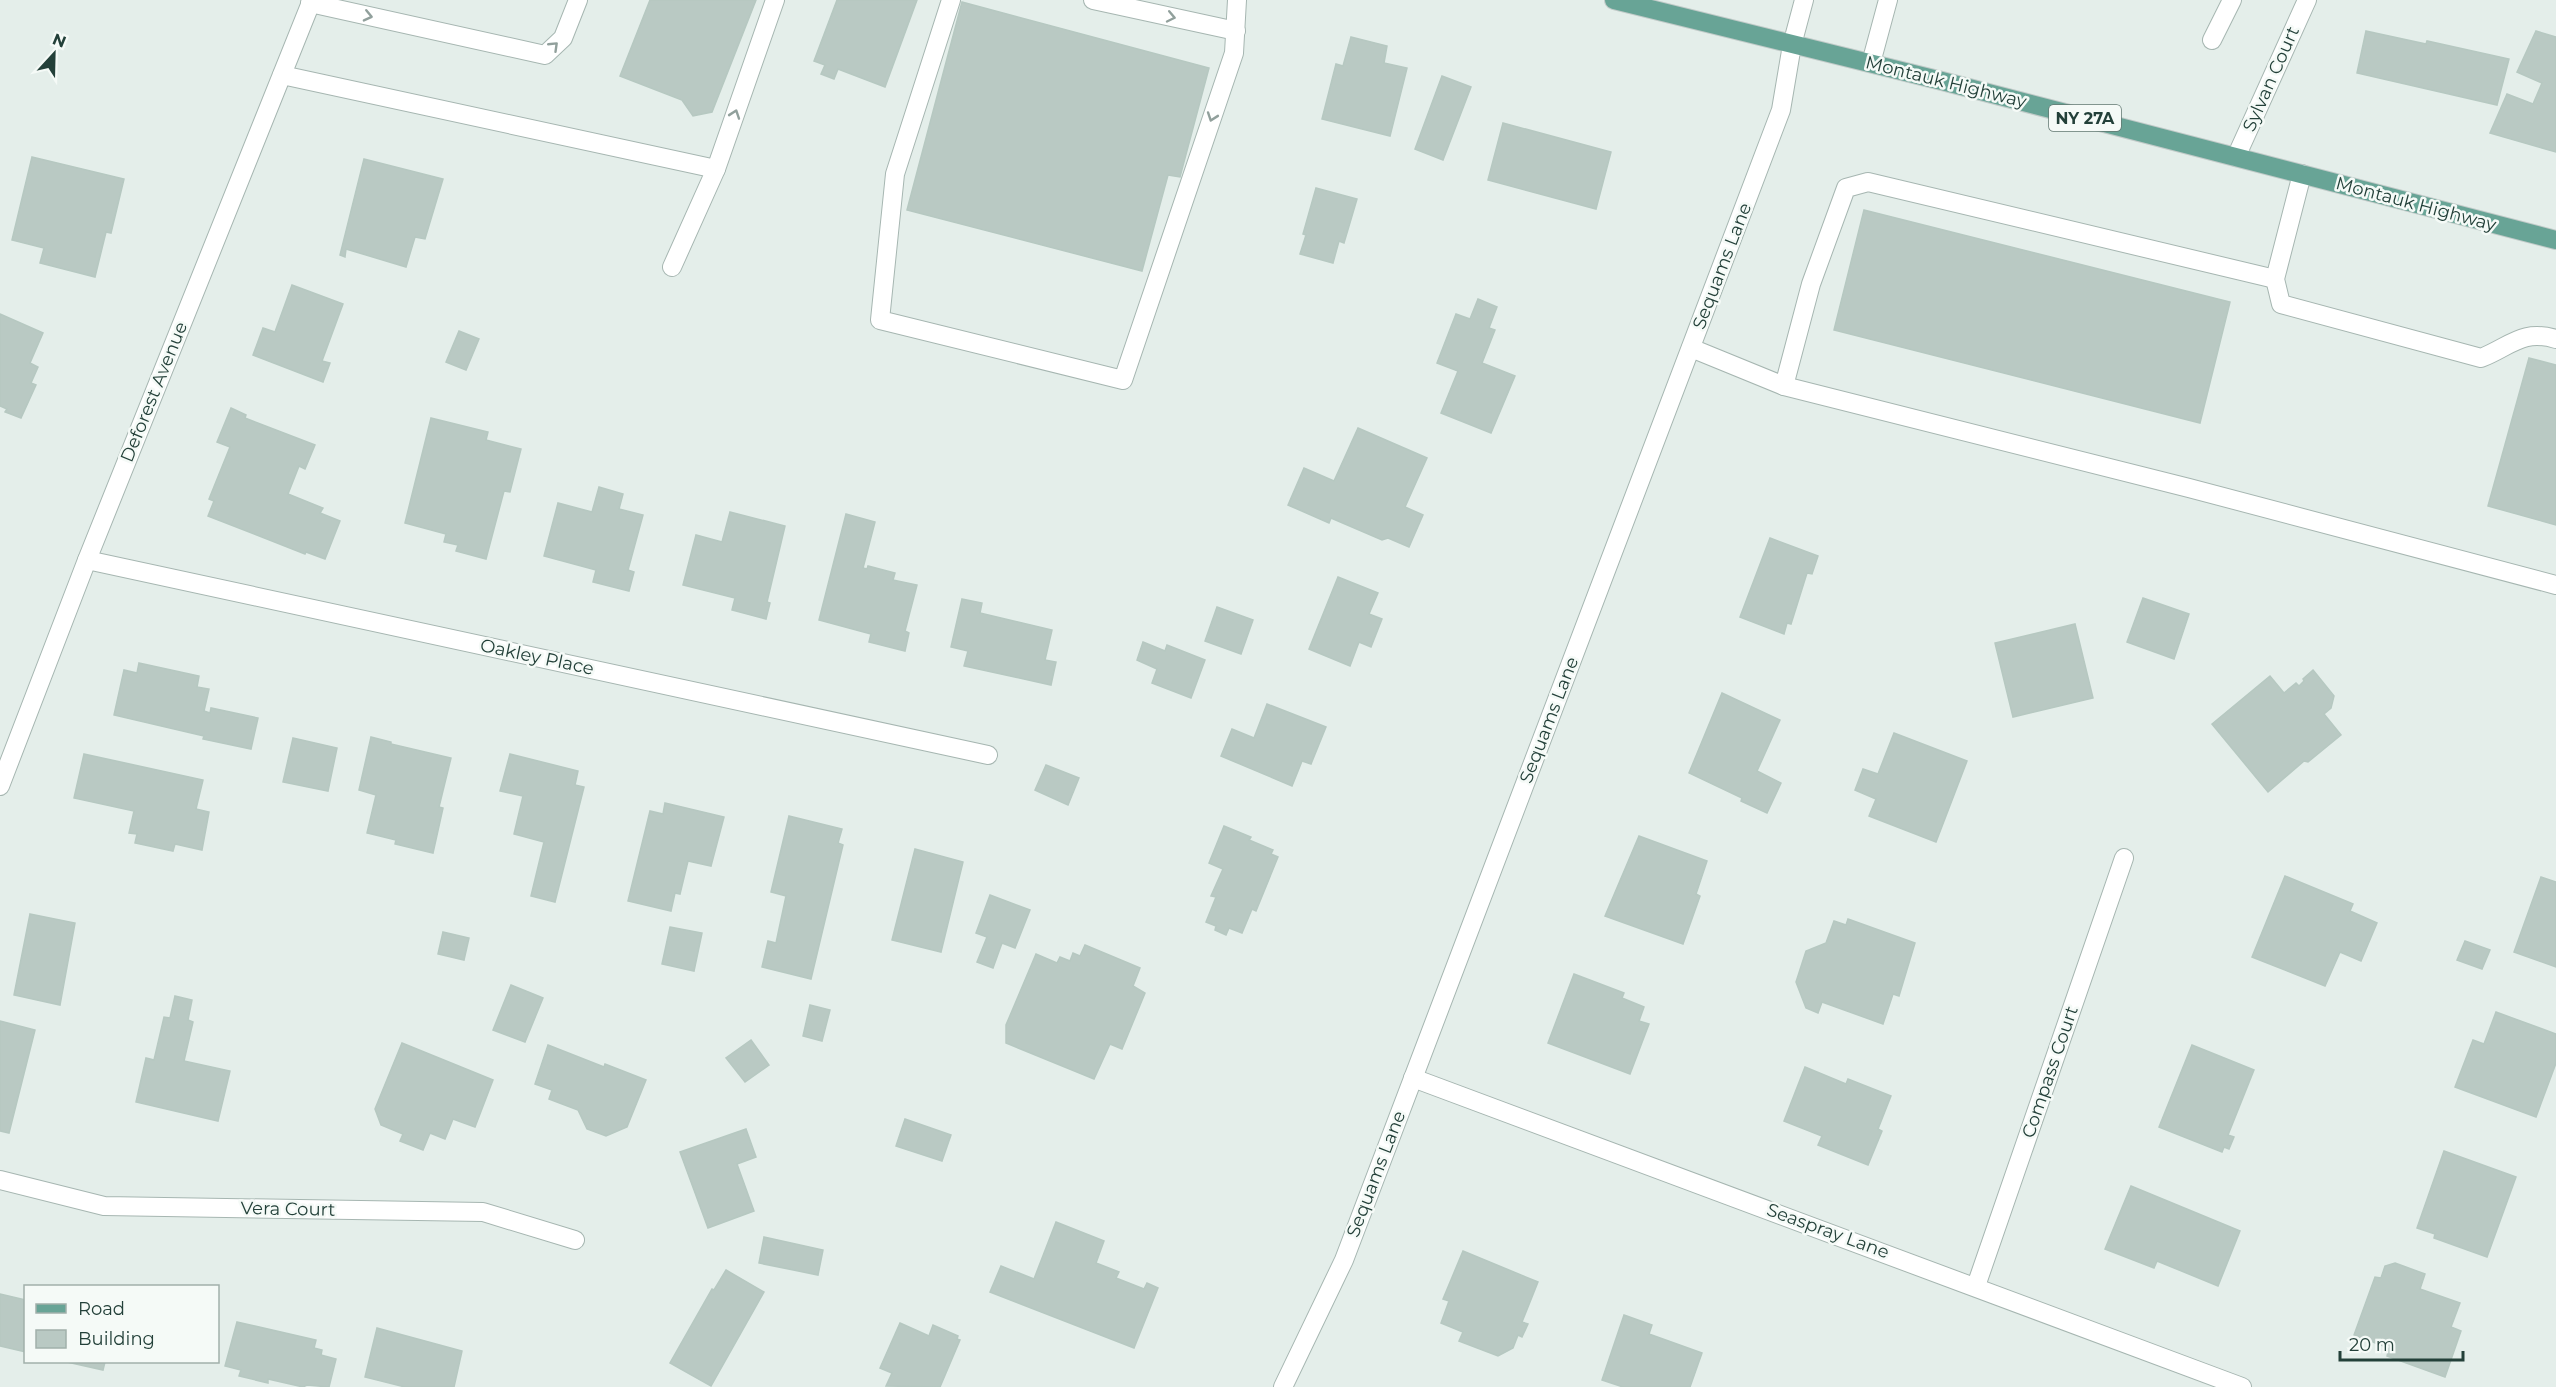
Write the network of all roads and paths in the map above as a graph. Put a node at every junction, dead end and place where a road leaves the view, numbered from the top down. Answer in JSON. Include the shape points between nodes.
{"nodes":[{"id":1,"x":578,"y":0,"type":"edge"},
{"id":2,"x":775,"y":0,"type":"edge"},
{"id":3,"x":951,"y":0,"type":"edge"},
{"id":4,"x":1093,"y":0,"type":"edge"},
{"id":5,"x":1237,"y":0,"type":"edge"},
{"id":6,"x":1614,"y":0,"type":"edge"},
{"id":7,"x":1804,"y":0,"type":"edge"},
{"id":8,"x":1888,"y":0,"type":"edge"},
{"id":9,"x":2232,"y":0,"type":"edge"},
{"id":10,"x":2307,"y":0,"type":"edge"},
{"id":11,"x":311,"y":2,"type":"edge"},
{"id":12,"x":1655,"y":5,"type":"edge"},
{"id":13,"x":1236,"y":31,"type":"junction"},
{"id":14,"x":2212,"y":40,"type":"dead end"},
{"id":15,"x":1792,"y":45,"type":"junction"},
{"id":16,"x":1871,"y":63,"type":"junction"},
{"id":17,"x":282,"y":75,"type":"junction"},
{"id":18,"x":2236,"y":158,"type":"junction"},
{"id":19,"x":716,"y":169,"type":"junction"},
{"id":20,"x":2302,"y":174,"type":"junction"},
{"id":21,"x":2556,"y":240,"type":"edge"},
{"id":22,"x":672,"y":267,"type":"dead end"},
{"id":23,"x":2275,"y":279,"type":"junction"},
{"id":24,"x":2548,"y":337,"type":"edge"},
{"id":25,"x":1691,"y":348,"type":"junction"},
{"id":26,"x":1784,"y":386,"type":"junction"},
{"id":27,"x":87,"y":560,"type":"junction"},
{"id":28,"x":2556,"y":585,"type":"edge"},
{"id":29,"x":988,"y":755,"type":"dead end"},
{"id":30,"x":0,"y":786,"type":"edge"},
{"id":31,"x":2124,"y":858,"type":"dead end"},
{"id":32,"x":1413,"y":1078,"type":"junction"},
{"id":33,"x":0,"y":1180,"type":"edge"},
{"id":34,"x":575,"y":1240,"type":"dead end"},
{"id":35,"x":1976,"y":1286,"type":"junction"},
{"id":36,"x":1283,"y":1387,"type":"edge"},
{"id":37,"x":2242,"y":1387,"type":"edge"}],
"edges":[{"from":11,"to":1,"type":"street","one_way":true,"via":[[545,55],[563,38]]},
{"from":19,"to":2,"type":"street","one_way":true},
{"from":13,"to":3,"type":"street","one_way":true,"via":[[1230,62],[1123,380],[880,320],[895,174]]},
{"from":4,"to":13,"type":"street","one_way":true},
{"from":5,"to":13,"type":"street"},
{"from":6,"to":12,"type":"main road","name":"Montauk Highway","number":"NY 27A"},
{"from":7,"to":15,"type":"street","name":"Sequams Lane"},
{"from":8,"to":16,"type":"street"},
{"from":9,"to":14,"type":"street"},
{"from":10,"to":18,"type":"street","name":"Sylvan Court"},
{"from":11,"to":17,"type":"street","name":"Deforest Avenue"},
{"from":12,"to":15,"type":"main road","name":"Montauk Highway","number":"NY 27A"},
{"from":15,"to":16,"type":"main road","name":"Montauk Highway","number":"NY 27A"},
{"from":15,"to":25,"type":"street","name":"Sequams Lane","via":[[1781,110]]},
{"from":16,"to":18,"type":"main road","name":"Montauk Highway","number":"NY 27A"},
{"from":17,"to":19,"type":"street"},
{"from":17,"to":27,"type":"street","name":"Deforest Avenue"},
{"from":18,"to":20,"type":"main road","name":"Montauk Highway","number":"NY 27A"},
{"from":19,"to":22,"type":"street"},
{"from":20,"to":21,"type":"main road","name":"Montauk Highway","number":"NY 27A"},
{"from":20,"to":23,"type":"street"},
{"from":23,"to":24,"type":"street","via":[[2281,304],[2481,358],[2523,336]]},
{"from":23,"to":26,"type":"street","via":[[1868,182],[1846,188],[1811,284]]},
{"from":25,"to":26,"type":"street"},
{"from":25,"to":32,"type":"street","name":"Sequams Lane"},
{"from":26,"to":28,"type":"street"},
{"from":27,"to":29,"type":"street","name":"Oakley Place"},
{"from":27,"to":30,"type":"street","name":"Deforest Avenue"},
{"from":31,"to":35,"type":"street","name":"Compass Court"},
{"from":32,"to":35,"type":"street","name":"Seaspray Lane"},
{"from":32,"to":36,"type":"street","name":"Sequams Lane","via":[[1344,1260]]},
{"from":33,"to":34,"type":"street","name":"Vera Court","via":[[104,1206],[483,1212]]},
{"from":35,"to":37,"type":"street","name":"Seaspray Lane"}]}
